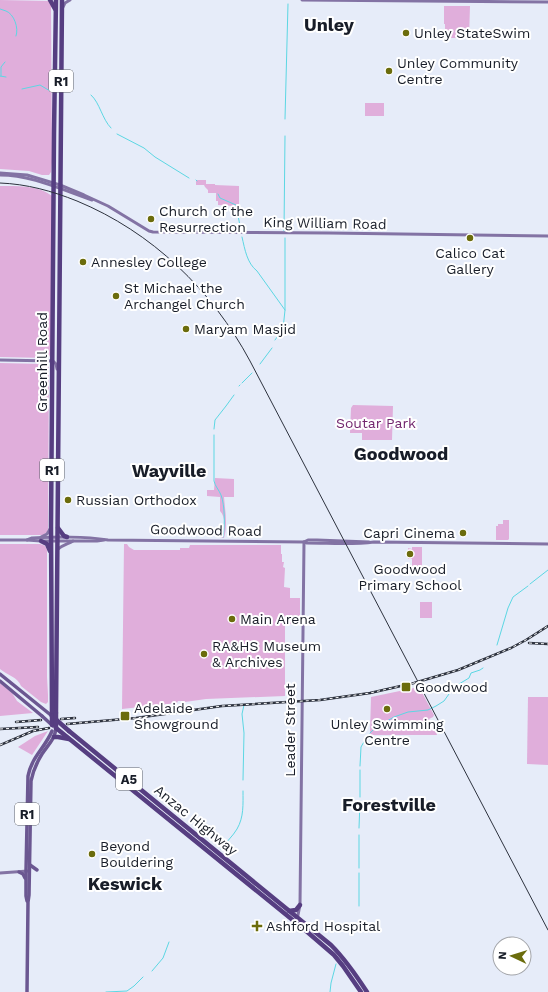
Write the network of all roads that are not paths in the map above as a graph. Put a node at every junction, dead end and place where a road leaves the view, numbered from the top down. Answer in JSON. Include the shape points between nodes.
{"nodes":[{"id":1,"x":50,"y":0,"type":"edge"},
{"id":2,"x":56,"y":0,"type":"edge"},
{"id":3,"x":62,"y":0,"type":"edge"},
{"id":4,"x":70,"y":0,"type":"edge"},
{"id":5,"x":302,"y":0,"type":"edge"},
{"id":6,"x":548,"y":2,"type":"edge"},
{"id":7,"x":62,"y":9,"type":"junction"},
{"id":8,"x":56,"y":10,"type":"junction"},
{"id":9,"x":62,"y":24,"type":"junction"},
{"id":10,"x":55,"y":40,"type":"junction"},
{"id":11,"x":61,"y":107,"type":"junction"},
{"id":12,"x":54,"y":110,"type":"junction"},
{"id":13,"x":54,"y":133,"type":"junction"},
{"id":14,"x":61,"y":138,"type":"junction"},
{"id":15,"x":61,"y":161,"type":"junction"},
{"id":16,"x":54,"y":166,"type":"junction"},
{"id":17,"x":0,"y":174,"type":"edge"},
{"id":18,"x":54,"y":185,"type":"junction"},
{"id":19,"x":60,"y":187,"type":"junction"},
{"id":20,"x":60,"y":221,"type":"junction"},
{"id":21,"x":54,"y":224,"type":"junction"},
{"id":22,"x":548,"y":236,"type":"edge"},
{"id":23,"x":53,"y":311,"type":"junction"},
{"id":24,"x":59,"y":321,"type":"junction"},
{"id":25,"x":59,"y":351,"type":"junction"},
{"id":26,"x":0,"y":360,"type":"edge"},
{"id":27,"x":53,"y":361,"type":"junction"},
{"id":28,"x":59,"y":374,"type":"junction"},
{"id":29,"x":59,"y":431,"type":"junction"},
{"id":30,"x":52,"y":441,"type":"junction"},
{"id":31,"x":59,"y":442,"type":"junction"},
{"id":32,"x":52,"y":450,"type":"junction"},
{"id":33,"x":51,"y":526,"type":"junction"},
{"id":34,"x":58,"y":528,"type":"junction"},
{"id":35,"x":67,"y":537,"type":"junction"},
{"id":36,"x":39,"y":539,"type":"junction"},
{"id":37,"x":51,"y":539,"type":"junction"},
{"id":38,"x":58,"y":539,"type":"junction"},
{"id":39,"x":0,"y":540,"type":"edge"},
{"id":40,"x":108,"y":540,"type":"junction"},
{"id":41,"x":73,"y":541,"type":"junction"},
{"id":42,"x":304,"y":542,"type":"junction"},
{"id":43,"x":548,"y":544,"type":"edge"},
{"id":44,"x":58,"y":549,"type":"junction"},
{"id":45,"x":52,"y":557,"type":"junction"},
{"id":46,"x":58,"y":586,"type":"junction"},
{"id":47,"x":52,"y":599,"type":"junction"},
{"id":48,"x":57,"y":633,"type":"junction"},
{"id":49,"x":52,"y":646,"type":"junction"},
{"id":50,"x":0,"y":674,"type":"edge"},
{"id":51,"x":0,"y":681,"type":"edge"},
{"id":52,"x":52,"y":698,"type":"junction"},
{"id":53,"x":41,"y":707,"type":"junction"},
{"id":54,"x":53,"y":715,"type":"junction"},
{"id":55,"x":55,"y":729,"type":"junction"},
{"id":56,"x":54,"y":738,"type":"junction"},
{"id":57,"x":70,"y":740,"type":"junction"},
{"id":58,"x":36,"y":760,"type":"junction"},
{"id":59,"x":159,"y":808,"type":"junction"},
{"id":60,"x":28,"y":865,"type":"junction"},
{"id":61,"x":232,"y":867,"type":"junction"},
{"id":62,"x":37,"y":870,"type":"dead end"},
{"id":63,"x":28,"y":871,"type":"junction"},
{"id":64,"x":19,"y":872,"type":"junction"},
{"id":65,"x":0,"y":873,"type":"edge"},
{"id":66,"x":26,"y":879,"type":"junction"},
{"id":67,"x":254,"y":882,"type":"junction"},
{"id":68,"x":248,"y":884,"type":"junction"},
{"id":69,"x":256,"y":890,"type":"junction"},
{"id":70,"x":28,"y":902,"type":"junction"},
{"id":71,"x":276,"y":903,"type":"junction"},
{"id":72,"x":300,"y":905,"type":"junction"},
{"id":73,"x":288,"y":913,"type":"junction"},
{"id":74,"x":297,"y":917,"type":"junction"},
{"id":75,"x":305,"y":930,"type":"junction"},
{"id":76,"x":324,"y":939,"type":"junction"},
{"id":77,"x":331,"y":945,"type":"junction"},
{"id":78,"x":323,"y":946,"type":"junction"},
{"id":79,"x":331,"y":952,"type":"junction"},
{"id":80,"x":27,"y":992,"type":"edge"},
{"id":81,"x":361,"y":992,"type":"edge"},
{"id":82,"x":367,"y":992,"type":"edge"}],
"edges":[{"from":1,"to":8,"type":"highway"},
{"from":2,"to":8,"type":"highway","name":"Greenhill Road","number":"R1"},
{"from":3,"to":7,"type":"highway","name":"Greenhill Road","number":"R1"},
{"from":4,"to":7,"type":"main road"},
{"from":5,"to":6,"type":"main road"},
{"from":7,"to":9,"type":"highway","name":"Greenhill Road","number":"R1"},
{"from":8,"to":10,"type":"highway","name":"Greenhill Road","number":"R1"},
{"from":9,"to":10,"type":"highway","via":[[58,26]]},
{"from":9,"to":11,"type":"highway","name":"Greenhill Road","number":"R1"},
{"from":10,"to":12,"type":"highway","name":"Greenhill Road","number":"R1"},
{"from":11,"to":12,"type":"highway","via":[[58,104]]},
{"from":11,"to":14,"type":"highway","name":"Greenhill Road","number":"R1"},
{"from":12,"to":13,"type":"highway","name":"Greenhill Road","number":"R1"},
{"from":13,"to":14,"type":"highway"},
{"from":13,"to":16,"type":"highway","name":"Greenhill Road","number":"R1"},
{"from":14,"to":15,"type":"highway","name":"Greenhill Road","number":"R1"},
{"from":15,"to":16,"type":"highway","via":[[57,168]]},
{"from":15,"to":19,"type":"highway","name":"Greenhill Road","number":"R1"},
{"from":16,"to":18,"type":"highway","name":"Greenhill Road","number":"R1"},
{"from":17,"to":18,"type":"main road","name":"King William Road"},
{"from":18,"to":19,"type":"main road","name":"King William Road"},
{"from":18,"to":21,"type":"highway","name":"Greenhill Road","number":"R1"},
{"from":19,"to":20,"type":"highway","name":"Greenhill Road","number":"R1"},
{"from":19,"to":22,"type":"main road","name":"King William Road","via":[[108,206],[153,232]]},
{"from":20,"to":21,"type":"highway"},
{"from":20,"to":24,"type":"highway","name":"Greenhill Road","number":"R1"},
{"from":21,"to":23,"type":"highway","name":"Greenhill Road","number":"R1"},
{"from":23,"to":24,"type":"highway"},
{"from":23,"to":27,"type":"highway","name":"Greenhill Road","number":"R1"},
{"from":24,"to":25,"type":"highway","name":"Greenhill Road","number":"R1"},
{"from":25,"to":27,"type":"highway"},
{"from":25,"to":28,"type":"highway","name":"Greenhill Road","number":"R1"},
{"from":26,"to":27,"type":"main road"},
{"from":27,"to":28,"type":"main road"},
{"from":27,"to":30,"type":"highway","name":"Greenhill Road","number":"R1"},
{"from":28,"to":29,"type":"highway","name":"Greenhill Road","number":"R1"},
{"from":29,"to":30,"type":"highway","via":[[55,430]]},
{"from":29,"to":31,"type":"highway","name":"Greenhill Road","number":"R1"},
{"from":30,"to":32,"type":"highway","name":"Greenhill Road","number":"R1"},
{"from":31,"to":32,"type":"highway","via":[[56,449]]},
{"from":31,"to":34,"type":"highway","name":"Greenhill Road","number":"R1"},
{"from":32,"to":33,"type":"highway","name":"Greenhill Road","number":"R1"},
{"from":33,"to":36,"type":"main road","via":[[47,534]]},
{"from":33,"to":37,"type":"highway","name":"Greenhill Road","number":"R1"},
{"from":34,"to":35,"type":"highway"},
{"from":34,"to":38,"type":"highway","name":"Greenhill Road","number":"R1"},
{"from":35,"to":38,"type":"main road","name":"Goodwood Road"},
{"from":35,"to":40,"type":"main road","name":"Goodwood Road"},
{"from":36,"to":37,"type":"main road","name":"Goodwood Road"},
{"from":36,"to":39,"type":"main road","name":"Goodwood Road"},
{"from":36,"to":45,"type":"highway","via":[[48,544]]},
{"from":37,"to":38,"type":"main road","name":"Goodwood Road"},
{"from":37,"to":45,"type":"highway","name":"Greenhill Road","number":"R1"},
{"from":38,"to":41,"type":"main road","name":"Goodwood Road"},
{"from":38,"to":44,"type":"highway","name":"Greenhill Road","number":"R1"},
{"from":40,"to":41,"type":"main road","name":"Goodwood Road"},
{"from":40,"to":42,"type":"main road","name":"Goodwood Road"},
{"from":41,"to":44,"type":"main road"},
{"from":42,"to":43,"type":"main road","name":"Goodwood Road","via":[[317,540]]},
{"from":42,"to":72,"type":"main road","name":"Leader Street"},
{"from":44,"to":46,"type":"highway","name":"Greenhill Road","number":"R1"},
{"from":45,"to":47,"type":"highway","name":"Greenhill Road","number":"R1"},
{"from":46,"to":47,"type":"highway","via":[[54,586]]},
{"from":46,"to":48,"type":"highway","name":"Greenhill Road","number":"R1"},
{"from":47,"to":49,"type":"highway","name":"Greenhill Road","number":"R1"},
{"from":48,"to":49,"type":"highway","via":[[55,644]]},
{"from":48,"to":54,"type":"highway","name":"Greenhill Road","number":"R1"},
{"from":49,"to":52,"type":"highway","name":"Greenhill Road","number":"R1"},
{"from":50,"to":53,"type":"main road","name":"Anzac Highway"},
{"from":51,"to":55,"type":"main road","name":"Anzac Highway","bridge":true},
{"from":52,"to":53,"type":"main road","via":[[48,707]]},
{"from":52,"to":54,"type":"highway","name":"Greenhill Road","number":"R1"},
{"from":53,"to":54,"type":"main road","name":"Anzac Highway"},
{"from":54,"to":55,"type":"highway","number":"R1","bridge":true},
{"from":54,"to":59,"type":"highway","name":"Anzac Highway","number":"A5","bridge":true},
{"from":55,"to":56,"type":"main road","number":"R1"},
{"from":55,"to":57,"type":"highway","name":"Anzac Highway","number":"A5"},
{"from":55,"to":58,"type":"main road","number":"R1"},
{"from":56,"to":57,"type":"highway"},
{"from":56,"to":58,"type":"main road","number":"R1"},
{"from":57,"to":59,"type":"highway","name":"Anzac Highway","number":"A5"},
{"from":58,"to":60,"type":"main road","number":"R1","via":[[31,781]]},
{"from":59,"to":61,"type":"highway","name":"Anzac Highway","number":"A5"},
{"from":60,"to":62,"type":"main road"},
{"from":60,"to":63,"type":"main road","number":"R1"},
{"from":60,"to":64,"type":"main road"},
{"from":61,"to":67,"type":"highway","name":"Anzac Highway","number":"A5"},
{"from":61,"to":68,"type":"highway","name":"Anzac Highway","number":"A5"},
{"from":63,"to":64,"type":"main road"},
{"from":63,"to":66,"type":"main road","number":"R1"},
{"from":63,"to":70,"type":"main road","number":"R1"},
{"from":64,"to":65,"type":"main road"},
{"from":64,"to":66,"type":"main road"},
{"from":66,"to":70,"type":"main road","number":"R1"},
{"from":67,"to":68,"type":"highway"},
{"from":67,"to":69,"type":"highway"},
{"from":67,"to":71,"type":"highway","name":"Anzac Highway","number":"A5"},
{"from":68,"to":69,"type":"highway","name":"Anzac Highway","number":"A5"},
{"from":69,"to":71,"type":"highway","name":"Anzac Highway","number":"A5"},
{"from":70,"to":80,"type":"main road","number":"R1"},
{"from":71,"to":73,"type":"highway","name":"Anzac Highway","number":"A5"},
{"from":72,"to":73,"type":"highway"},
{"from":72,"to":74,"type":"main road","name":"Leader Street"},
{"from":73,"to":74,"type":"highway","name":"Anzac Highway","number":"A5"},
{"from":73,"to":75,"type":"highway","name":"Anzac Highway","number":"A5"},
{"from":74,"to":75,"type":"highway"},
{"from":74,"to":76,"type":"highway","name":"Anzac Highway","number":"A5"},
{"from":75,"to":78,"type":"highway","name":"Anzac Highway","number":"A5"},
{"from":76,"to":77,"type":"highway","name":"Anzac Highway","number":"A5"},
{"from":76,"to":78,"type":"highway","via":[[326,944]]},
{"from":77,"to":79,"type":"highway","via":[[328,947]]},
{"from":77,"to":82,"type":"highway","name":"Anzac Highway","number":"A5","via":[[347,962]]},
{"from":78,"to":79,"type":"highway","name":"Anzac Highway","number":"A5"},
{"from":79,"to":81,"type":"highway","name":"Anzac Highway","number":"A5"}]}
